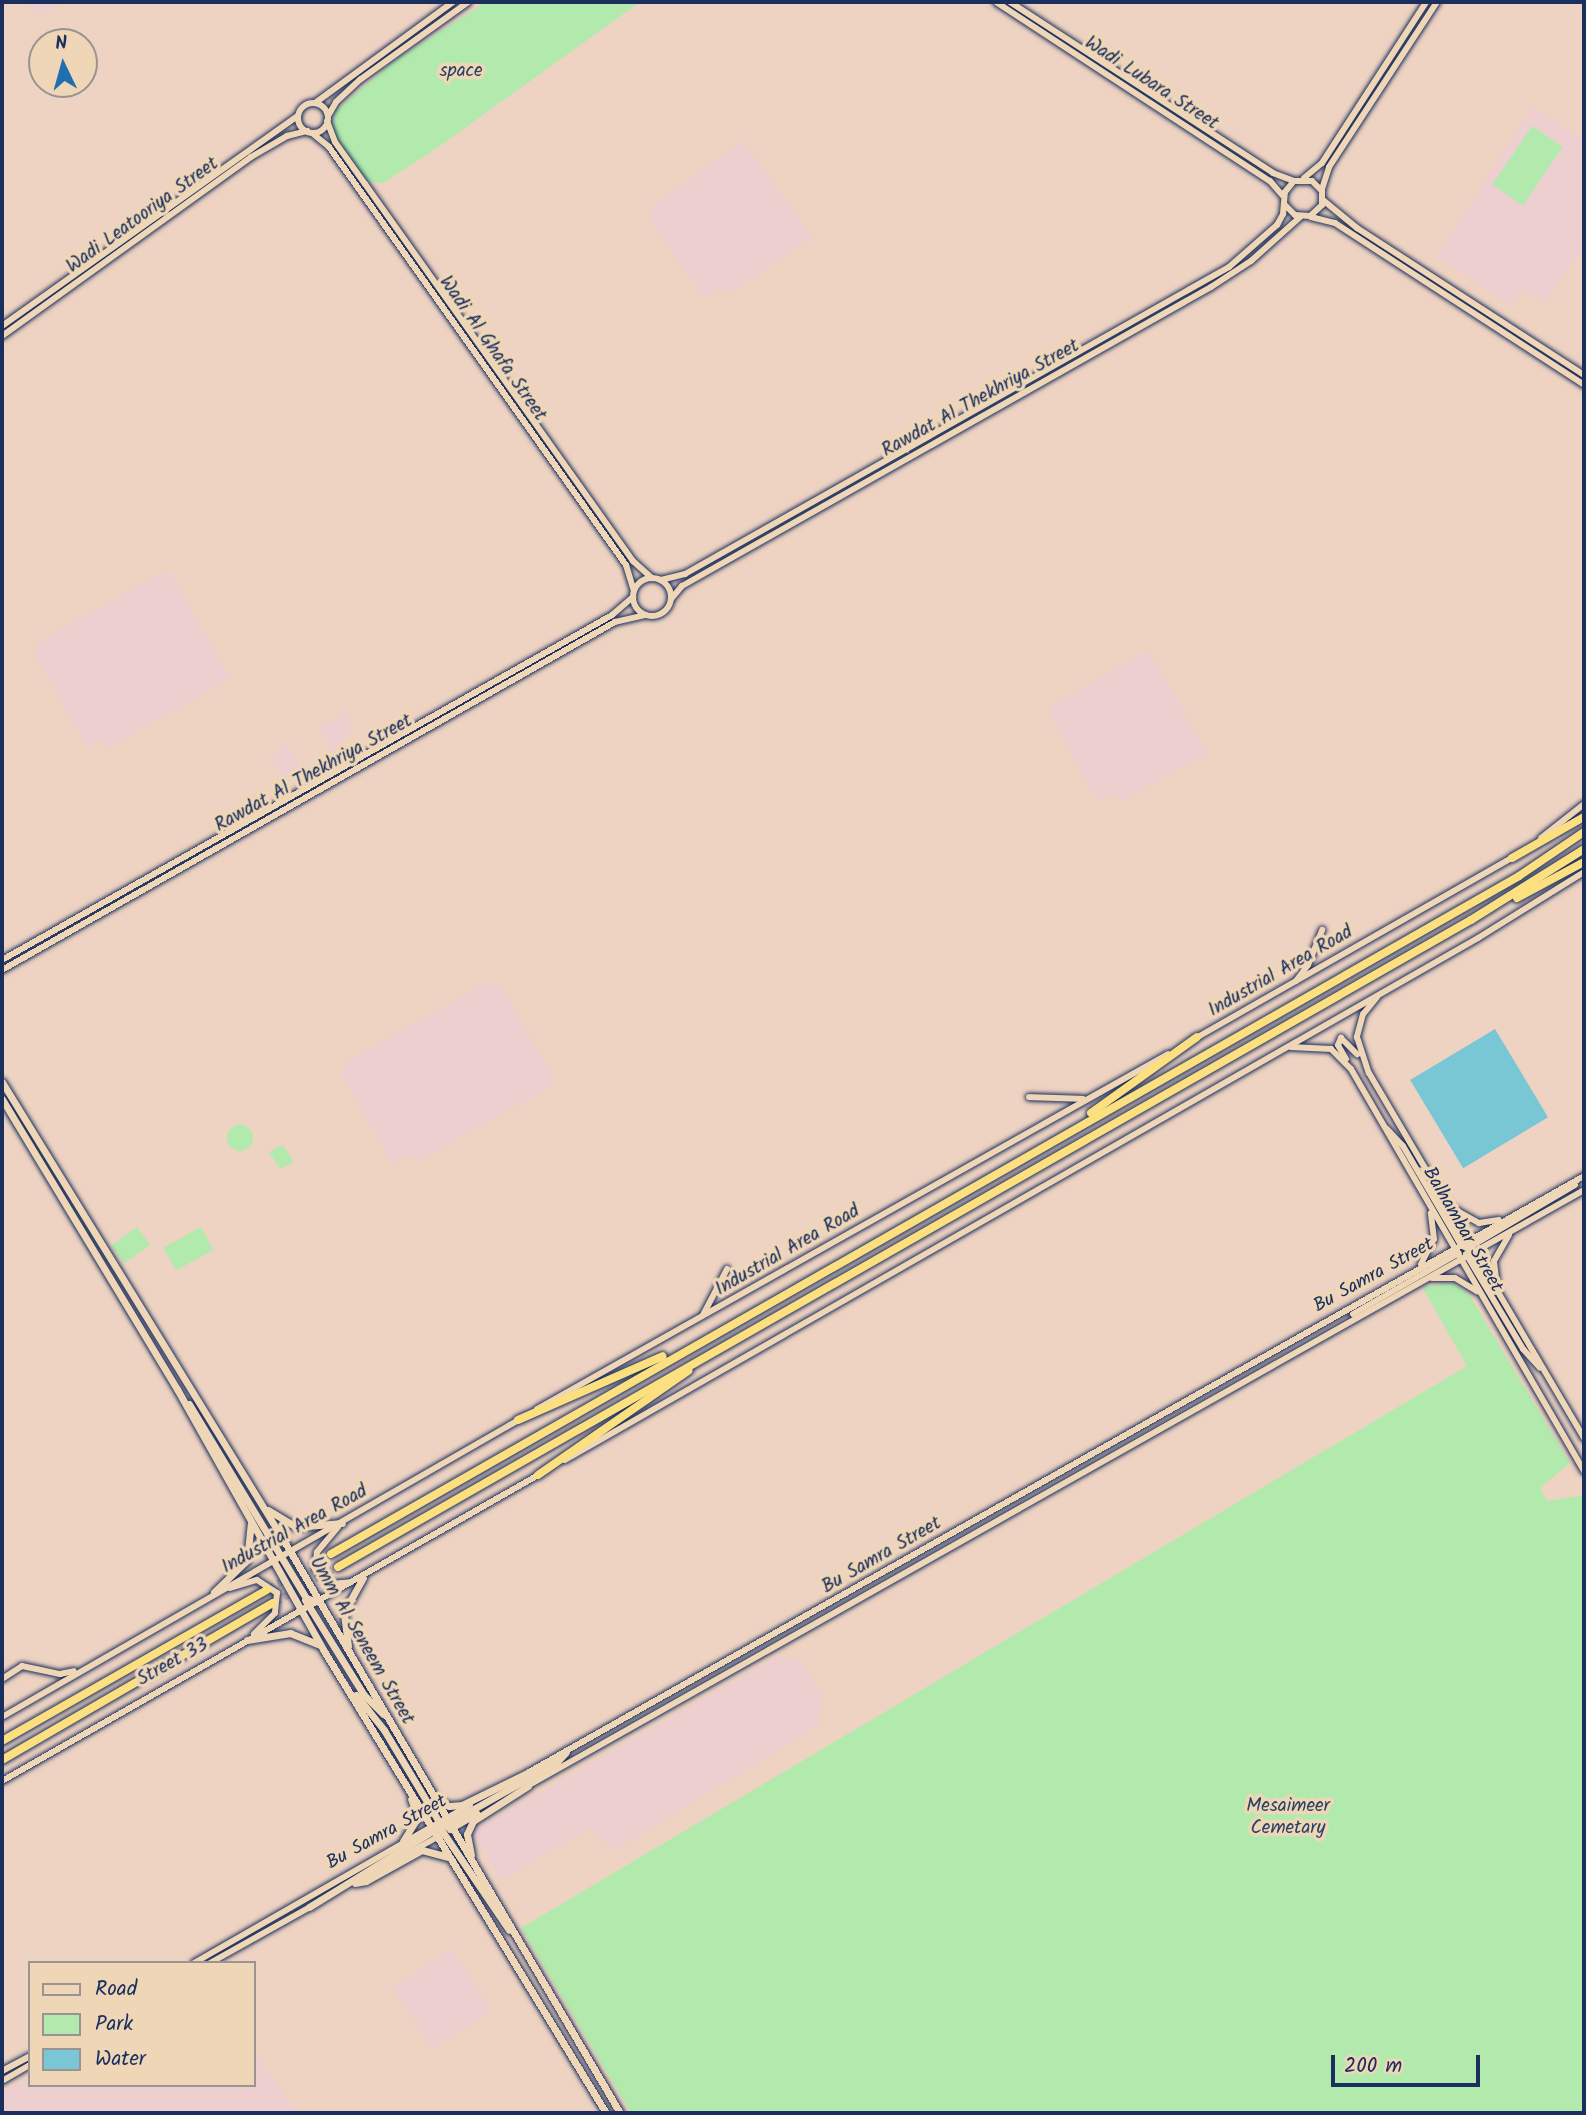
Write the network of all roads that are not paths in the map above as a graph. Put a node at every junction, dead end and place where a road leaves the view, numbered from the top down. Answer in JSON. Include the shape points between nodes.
{"nodes":[{"id":1,"x":453,"y":2,"type":"edge"},
{"id":2,"x":468,"y":2,"type":"edge"},
{"id":3,"x":996,"y":2,"type":"edge"},
{"id":4,"x":1010,"y":2,"type":"edge"},
{"id":5,"x":1426,"y":2,"type":"edge"},
{"id":6,"x":1437,"y":2,"type":"edge"},
{"id":7,"x":315,"y":103,"type":"junction"},
{"id":8,"x":298,"y":116,"type":"junction"},
{"id":9,"x":328,"y":119,"type":"junction"},
{"id":10,"x":309,"y":132,"type":"junction"},
{"id":11,"x":1303,"y":178,"type":"junction"},
{"id":12,"x":1294,"y":181,"type":"junction"},
{"id":13,"x":1322,"y":191,"type":"junction"},
{"id":14,"x":1323,"y":200,"type":"junction"},
{"id":15,"x":1285,"y":201,"type":"junction"},
{"id":16,"x":1310,"y":216,"type":"junction"},
{"id":17,"x":1300,"y":217,"type":"junction"},
{"id":18,"x":2,"y":326,"type":"edge"},
{"id":19,"x":2,"y":336,"type":"edge"},
{"id":20,"x":1584,"y":375,"type":"edge"},
{"id":21,"x":1584,"y":385,"type":"edge"},
{"id":22,"x":652,"y":578,"type":"junction"},
{"id":23,"x":661,"y":580,"type":"junction"},
{"id":24,"x":633,"y":594,"type":"junction"},
{"id":25,"x":671,"y":598,"type":"junction"},
{"id":26,"x":646,"y":615,"type":"junction"},
{"id":27,"x":1584,"y":804,"type":"edge"},
{"id":28,"x":1584,"y":817,"type":"edge"},
{"id":29,"x":1584,"y":832,"type":"edge"},
{"id":30,"x":1584,"y":849,"type":"edge"},
{"id":31,"x":1512,"y":858,"type":"junction"},
{"id":32,"x":1584,"y":862,"type":"edge"},
{"id":33,"x":1584,"y":872,"type":"edge"},
{"id":34,"x":1471,"y":920,"type":"junction"},
{"id":35,"x":1322,"y":930,"type":"dead end"},
{"id":36,"x":2,"y":960,"type":"edge"},
{"id":37,"x":2,"y":970,"type":"edge"},
{"id":38,"x":1293,"y":984,"type":"junction"},
{"id":39,"x":1382,"y":992,"type":"junction"},
{"id":40,"x":1197,"y":1037,"type":"junction"},
{"id":41,"x":1285,"y":1048,"type":"junction"},
{"id":42,"x":1351,"y":1069,"type":"junction"},
{"id":43,"x":1368,"y":1073,"type":"junction"},
{"id":44,"x":2,"y":1082,"type":"edge"},
{"id":45,"x":1030,"y":1097,"type":"dead end"},
{"id":46,"x":1091,"y":1097,"type":"junction"},
{"id":47,"x":2,"y":1099,"type":"edge"},
{"id":48,"x":1379,"y":1120,"type":"junction"},
{"id":49,"x":1069,"y":1130,"type":"junction"},
{"id":50,"x":1584,"y":1176,"type":"edge"},
{"id":51,"x":1584,"y":1189,"type":"edge"},
{"id":52,"x":1446,"y":1202,"type":"junction"},
{"id":53,"x":1430,"y":1208,"type":"junction"},
{"id":54,"x":1514,"y":1214,"type":"junction"},
{"id":55,"x":1516,"y":1228,"type":"junction"},
{"id":56,"x":1464,"y":1250,"type":"junction"},
{"id":57,"x":727,"y":1269,"type":"dead end"},
{"id":58,"x":1412,"y":1272,"type":"junction"},
{"id":59,"x":1424,"y":1280,"type":"junction"},
{"id":60,"x":1498,"y":1291,"type":"junction"},
{"id":61,"x":1483,"y":1297,"type":"junction"},
{"id":62,"x":699,"y":1319,"type":"junction"},
{"id":63,"x":1336,"y":1326,"type":"junction"},
{"id":64,"x":695,"y":1343,"type":"junction"},
{"id":65,"x":692,"y":1366,"type":"junction"},
{"id":66,"x":1551,"y":1380,"type":"junction"},
{"id":67,"x":177,"y":1389,"type":"junction"},
{"id":68,"x":518,"y":1420,"type":"junction"},
{"id":69,"x":1584,"y":1438,"type":"edge"},
{"id":70,"x":1584,"y":1471,"type":"edge"},
{"id":71,"x":538,"y":1475,"type":"junction"},
{"id":72,"x":262,"y":1506,"type":"junction"},
{"id":73,"x":251,"y":1521,"type":"junction"},
{"id":74,"x":342,"y":1523,"type":"junction"},
{"id":75,"x":291,"y":1552,"type":"junction"},
{"id":76,"x":331,"y":1554,"type":"tunnel mouth"},
{"id":77,"x":282,"y":1557,"type":"junction"},
{"id":78,"x":274,"y":1561,"type":"junction"},
{"id":79,"x":338,"y":1567,"type":"tunnel mouth"},
{"id":80,"x":363,"y":1578,"type":"junction"},
{"id":81,"x":267,"y":1590,"type":"tunnel mouth"},
{"id":82,"x":214,"y":1592,"type":"junction"},
{"id":83,"x":318,"y":1602,"type":"junction"},
{"id":84,"x":273,"y":1603,"type":"tunnel mouth"},
{"id":85,"x":305,"y":1609,"type":"junction"},
{"id":86,"x":247,"y":1640,"type":"junction"},
{"id":87,"x":324,"y":1651,"type":"junction"},
{"id":88,"x":354,"y":1663,"type":"junction"},
{"id":89,"x":83,"y":1669,"type":"junction"},
{"id":90,"x":338,"y":1673,"type":"junction"},
{"id":91,"x":2,"y":1679,"type":"edge"},
{"id":92,"x":2,"y":1717,"type":"edge"},
{"id":93,"x":390,"y":1720,"type":"junction"},
{"id":94,"x":2,"y":1741,"type":"edge"},
{"id":95,"x":566,"y":1752,"type":"junction"},
{"id":96,"x":2,"y":1760,"type":"edge"},
{"id":97,"x":395,"y":1764,"type":"junction"},
{"id":98,"x":533,"y":1770,"type":"junction"},
{"id":99,"x":2,"y":1781,"type":"edge"},
{"id":100,"x":426,"y":1786,"type":"junction"},
{"id":101,"x":528,"y":1786,"type":"junction"},
{"id":102,"x":442,"y":1827,"type":"junction"},
{"id":103,"x":403,"y":1841,"type":"junction"},
{"id":104,"x":453,"y":1859,"type":"junction"},
{"id":105,"x":476,"y":1869,"type":"junction"},
{"id":106,"x":355,"y":1883,"type":"junction"},
{"id":107,"x":309,"y":1907,"type":"junction"},
{"id":108,"x":516,"y":1937,"type":"junction"},
{"id":109,"x":197,"y":1961,"type":"edge"},
{"id":110,"x":214,"y":1961,"type":"edge"},
{"id":111,"x":28,"y":2057,"type":"edge"},
{"id":112,"x":28,"y":2066,"type":"edge"},
{"id":113,"x":2,"y":2071,"type":"edge"},
{"id":114,"x":2,"y":2081,"type":"edge"},
{"id":115,"x":607,"y":2113,"type":"edge"},
{"id":116,"x":620,"y":2113,"type":"edge"}],
"edges":[{"from":1,"to":7,"type":"street"},
{"from":2,"to":9,"type":"street","via":[[360,79],[336,102]]},
{"from":3,"to":15,"type":"street","name":"Wadi Lubara Street","via":[[1270,181]]},
{"from":4,"to":12,"type":"street","name":"Wadi Lubara Street","via":[[1273,173]]},
{"from":5,"to":11,"type":"street","via":[[1322,163]]},
{"from":6,"to":13,"type":"street","via":[[1329,167]]},
{"from":7,"to":8,"type":"street","name":"Wadi Leatooriya Street","via":[[302,107]]},
{"from":7,"to":9,"type":"street","name":"Wadi Al Ghafa Street"},
{"from":8,"to":10,"type":"street","name":"Wadi Al Ghafa Street"},
{"from":8,"to":18,"type":"street","name":"Wadi Leatooriya Street"},
{"from":9,"to":10,"type":"street","name":"Wadi Leatooriya Street"},
{"from":9,"to":22,"type":"street","name":"Wadi Al Ghafa Street","via":[[335,142],[633,561]]},
{"from":10,"to":19,"type":"street","name":"Wadi Leatooriya Street","via":[[293,133],[251,157]]},
{"from":10,"to":24,"type":"street","name":"Wadi Al Ghafa Street","via":[[329,147],[626,565]]},
{"from":11,"to":12,"type":"street"},
{"from":11,"to":13,"type":"street"},
{"from":12,"to":15,"type":"street"},
{"from":13,"to":14,"type":"street"},
{"from":14,"to":16,"type":"street"},
{"from":14,"to":20,"type":"street","via":[[1348,222]]},
{"from":15,"to":17,"type":"street"},
{"from":15,"to":23,"type":"street","name":"Rawdat Al Thekhriya Street","via":[[1281,220],[1262,240],[1209,280],[685,574]]},
{"from":16,"to":17,"type":"street"},
{"from":16,"to":21,"type":"street","via":[[1335,223]]},
{"from":17,"to":25,"type":"street","name":"Rawdat Al Thekhriya Street","via":[[1251,261],[1211,287],[682,586]]},
{"from":22,"to":23,"type":"street"},
{"from":22,"to":24,"type":"street","via":[[641,581]]},
{"from":23,"to":25,"type":"street"},
{"from":24,"to":26,"type":"street","via":[[636,608]]},
{"from":24,"to":36,"type":"street","name":"Rawdat Al Thekhriya Street","via":[[612,615]]},
{"from":25,"to":26,"type":"street","via":[[662,613]]},
{"from":26,"to":37,"type":"street","name":"Rawdat Al Thekhriya Street","via":[[615,622]]},
{"from":27,"to":31,"type":"street","name":"Industrial Area Road"},
{"from":28,"to":31,"type":"highway"},
{"from":29,"to":49,"type":"highway","name":"Industrial Area Road","via":[[1519,876]]},
{"from":30,"to":34,"type":"highway"},
{"from":31,"to":38,"type":"street","name":"Industrial Area Road"},
{"from":32,"to":34,"type":"highway"},
{"from":33,"to":39,"type":"street"},
{"from":34,"to":65,"type":"highway"},
{"from":35,"to":38,"type":"street","via":[[1308,965]]},
{"from":38,"to":40,"type":"street","name":"Industrial Area Road"},
{"from":39,"to":41,"type":"street"},
{"from":39,"to":43,"type":"street","name":"Balhambar Street","via":[[1358,1028],[1358,1048]]},
{"from":40,"to":46,"type":"street","name":"Industrial Area Road"},
{"from":40,"to":49,"type":"highway"},
{"from":41,"to":42,"type":"street","name":"Balhambar Street","via":[[1324,1047]]},
{"from":41,"to":71,"type":"street"},
{"from":42,"to":43,"type":"street","via":[[1338,1045],[1341,1038],[1350,1043]]},
{"from":42,"to":48,"type":"street","name":"Balhambar Street"},
{"from":43,"to":52,"type":"street","name":"Balhambar Street"},
{"from":44,"to":72,"type":"main road","name":"Umm Al Seneem Street"},
{"from":45,"to":46,"type":"street","via":[[1068,1102]]},
{"from":46,"to":62,"type":"street","name":"Industrial Area Road"},
{"from":47,"to":67,"type":"main road","name":"Umm Al Seneem Street"},
{"from":48,"to":53,"type":"street","name":"Balhambar Street"},
{"from":48,"to":56,"type":"street","via":[[1403,1146]]},
{"from":49,"to":64,"type":"highway","name":"Industrial Area Road"},
{"from":50,"to":54,"type":"street","name":"Bu Samra Street"},
{"from":50,"to":56,"type":"street"},
{"from":51,"to":55,"type":"street","name":"Bu Samra Street"},
{"from":52,"to":54,"type":"street","via":[[1479,1223]]},
{"from":52,"to":56,"type":"street","name":"Balhambar Street"},
{"from":53,"to":56,"type":"street","name":"Balhambar Street"},
{"from":53,"to":58,"type":"street","via":[[1433,1244]]},
{"from":54,"to":56,"type":"street","name":"Bu Samra Street"},
{"from":55,"to":56,"type":"street","name":"Bu Samra Street"},
{"from":55,"to":60,"type":"street","via":[[1495,1255]]},
{"from":56,"to":58,"type":"street","name":"Bu Samra Street"},
{"from":56,"to":59,"type":"street","name":"Bu Samra Street"},
{"from":56,"to":60,"type":"street","name":"Balhambar Street"},
{"from":56,"to":61,"type":"street","name":"Balhambar Street"},
{"from":56,"to":63,"type":"street","via":[[1366,1304]]},
{"from":56,"to":66,"type":"street","via":[[1523,1349]]},
{"from":57,"to":62,"type":"street"},
{"from":58,"to":95,"type":"street","name":"Bu Samra Street"},
{"from":59,"to":61,"type":"street","via":[[1455,1278]]},
{"from":59,"to":63,"type":"street","name":"Bu Samra Street"},
{"from":60,"to":66,"type":"street","name":"Balhambar Street"},
{"from":61,"to":70,"type":"street","name":"Balhambar Street"},
{"from":62,"to":68,"type":"street","name":"Industrial Area Road"},
{"from":63,"to":101,"type":"street","name":"Bu Samra Street"},
{"from":64,"to":68,"type":"highway"},
{"from":64,"to":76,"type":"highway","name":"Industrial Area Road"},
{"from":65,"to":71,"type":"highway","via":[[681,1379]]},
{"from":65,"to":79,"type":"highway"},
{"from":66,"to":69,"type":"street","name":"Balhambar Street"},
{"from":67,"to":73,"type":"main road","name":"Umm Al Seneem Street"},
{"from":67,"to":77,"type":"main road","via":[[203,1423]]},
{"from":68,"to":74,"type":"street","name":"Industrial Area Road"},
{"from":71,"to":80,"type":"street"},
{"from":72,"to":74,"type":"main road","via":[[296,1527]]},
{"from":72,"to":75,"type":"main road","name":"Umm Al Seneem Street"},
{"from":73,"to":78,"type":"main road","name":"Umm Al Seneem Street"},
{"from":73,"to":82,"type":"main road","via":[[247,1560]]},
{"from":74,"to":75,"type":"street","name":"Industrial Area Road"},
{"from":74,"to":80,"type":"street","via":[[317,1552],[315,1569],[330,1584]]},
{"from":75,"to":77,"type":"street","name":"Industrial Area Road"},
{"from":75,"to":83,"type":"main road","name":"Umm Al Seneem Street"},
{"from":77,"to":78,"type":"street","name":"Industrial Area Road"},
{"from":77,"to":83,"type":"main road","via":[[306,1598]]},
{"from":78,"to":82,"type":"street","name":"Industrial Area Road"},
{"from":78,"to":85,"type":"main road","name":"Umm Al Seneem Street"},
{"from":80,"to":83,"type":"street","name":"Street 33"},
{"from":80,"to":88,"type":"main road","via":[[342,1619]]},
{"from":81,"to":94,"type":"highway","name":"Street 33"},
{"from":82,"to":86,"type":"street","via":[[257,1580],[275,1590],[275,1613]]},
{"from":82,"to":89,"type":"street","name":"Industrial Area Road"},
{"from":83,"to":85,"type":"street","name":"Street 33"},
{"from":83,"to":88,"type":"main road","name":"Umm Al Seneem Street"},
{"from":84,"to":96,"type":"highway","name":"Street 33"},
{"from":85,"to":86,"type":"street","name":"Street 33"},
{"from":85,"to":87,"type":"main road","name":"Umm Al Seneem Street"},
{"from":85,"to":93,"type":"main road","via":[[364,1695]]},
{"from":86,"to":87,"type":"main road","via":[[297,1634]]},
{"from":86,"to":99,"type":"street","name":"Street 33"},
{"from":87,"to":90,"type":"main road","name":"Umm Al Seneem Street"},
{"from":88,"to":93,"type":"main road","name":"Umm Al Seneem Street"},
{"from":89,"to":91,"type":"street","via":[[60,1674],[22,1667]]},
{"from":89,"to":92,"type":"street","name":"Industrial Area Road"},
{"from":90,"to":97,"type":"main road","name":"Umm Al Seneem Street"},
{"from":90,"to":102,"type":"main road","via":[[384,1730]]},
{"from":93,"to":100,"type":"main road","name":"Umm Al Seneem Street"},
{"from":95,"to":98,"type":"street","name":"Bu Samra Street"},
{"from":95,"to":102,"type":"main road","via":[[557,1762]]},
{"from":97,"to":102,"type":"main road","name":"Umm Al Seneem Street"},
{"from":97,"to":103,"type":"main road","via":[[417,1812],[416,1824]]},
{"from":98,"to":100,"type":"main road","via":[[453,1806],[438,1801]]},
{"from":98,"to":102,"type":"street","name":"Bu Samra Street"},
{"from":100,"to":102,"type":"main road","name":"Umm Al Seneem Street"},
{"from":101,"to":102,"type":"street","name":"Bu Samra Street"},
{"from":101,"to":105,"type":"main road","via":[[470,1826],[467,1839]]},
{"from":102,"to":103,"type":"street","name":"Bu Samra Street"},
{"from":102,"to":104,"type":"main road","name":"Umm Al Seneem Street"},
{"from":102,"to":105,"type":"main road","name":"Umm Al Seneem Street"},
{"from":102,"to":106,"type":"street","name":"Bu Samra Street"},
{"from":102,"to":107,"type":"main road"},
{"from":102,"to":108,"type":"main road","via":[[500,1922]]},
{"from":103,"to":109,"type":"street","name":"Bu Samra Street"},
{"from":104,"to":106,"type":"main road","via":[[434,1849],[422,1850]]},
{"from":104,"to":115,"type":"main road","name":"Umm Al Seneem Street"},
{"from":105,"to":108,"type":"main road","name":"Umm Al Seneem Street"},
{"from":106,"to":107,"type":"street","name":"Bu Samra Street"},
{"from":107,"to":110,"type":"street","name":"Bu Samra Street"},
{"from":108,"to":116,"type":"main road","name":"Umm Al Seneem Street"},
{"from":111,"to":113,"type":"street"},
{"from":112,"to":114,"type":"street"}]}
